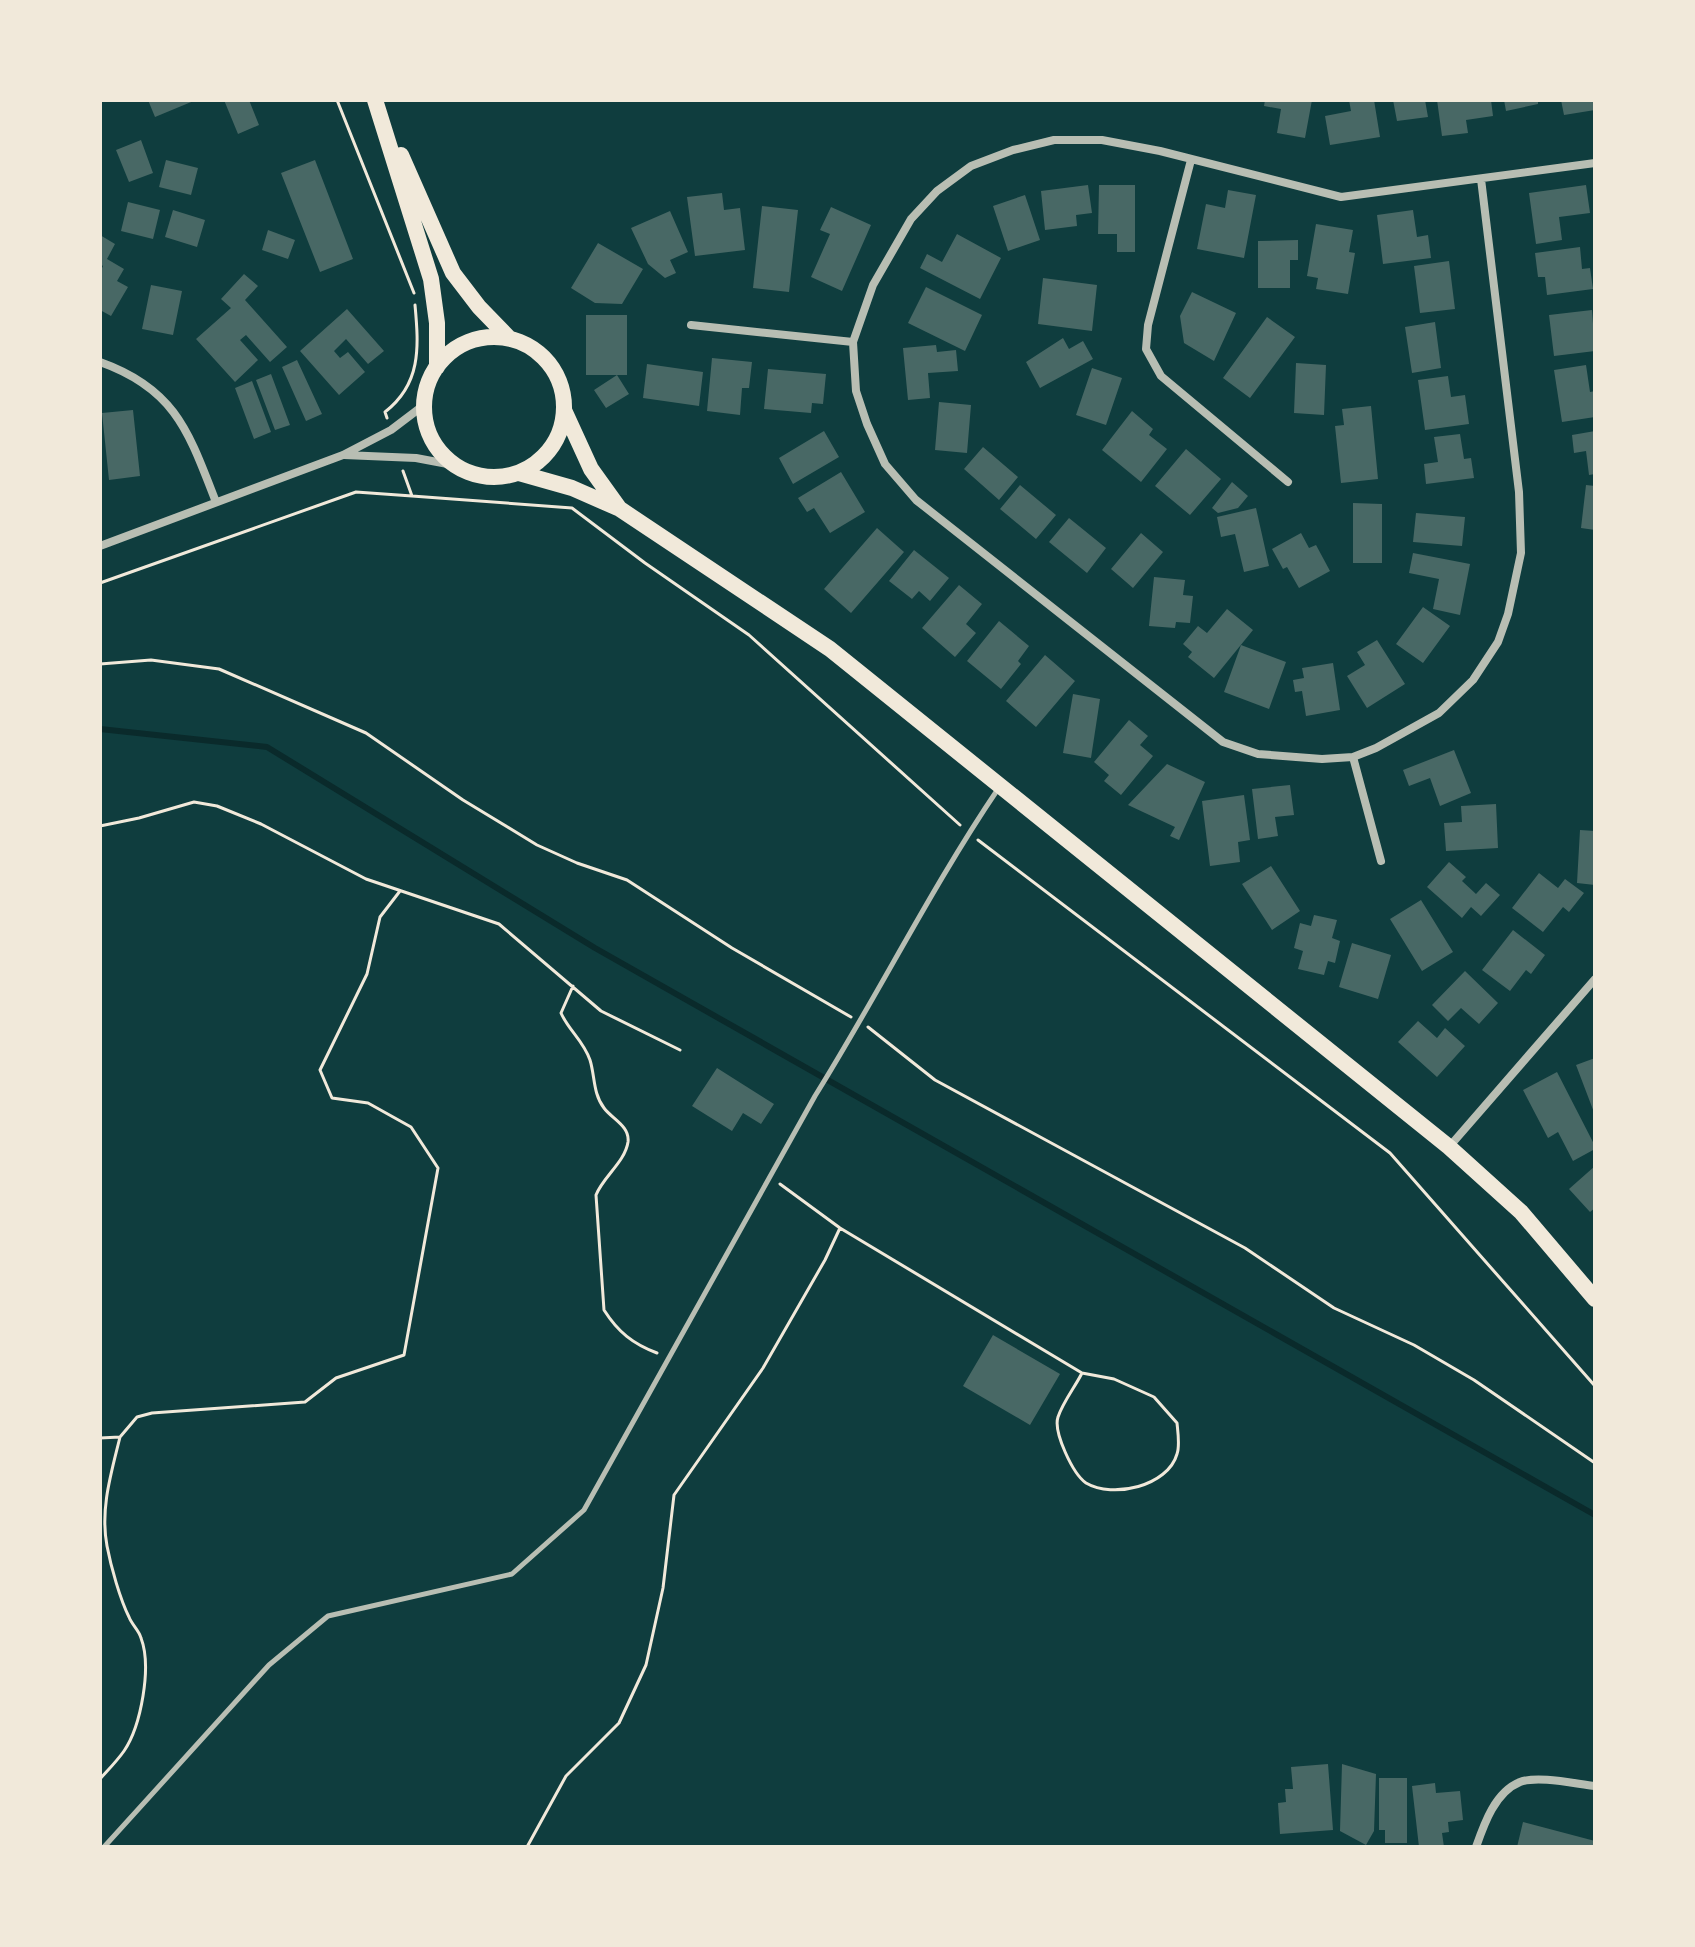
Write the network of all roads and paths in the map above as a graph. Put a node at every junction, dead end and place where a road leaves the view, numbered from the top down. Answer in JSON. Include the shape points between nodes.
{"nodes":[{"id":1,"x":337,"y":100,"type":"edge"},
{"id":2,"x":375,"y":100,"type":"edge"},
{"id":3,"x":382,"y":100,"type":"edge"},
{"id":4,"x":1191,"y":160,"type":"junction"},
{"id":5,"x":1595,"y":163,"type":"edge"},
{"id":6,"x":1481,"y":179,"type":"junction"},
{"id":7,"x":691,"y":325,"type":"dead end"},
{"id":8,"x":510,"y":339,"type":"junction"},
{"id":9,"x":853,"y":342,"type":"junction"},
{"id":10,"x":100,"y":362,"type":"edge"},
{"id":11,"x":437,"y":367,"type":"junction"},
{"id":12,"x":424,"y":405,"type":"junction"},
{"id":13,"x":564,"y":410,"type":"junction"},
{"id":14,"x":385,"y":412,"type":"dead end"},
{"id":15,"x":343,"y":455,"type":"junction"},
{"id":16,"x":453,"y":465,"type":"junction"},
{"id":17,"x":402,"y":467,"type":"dead end"},
{"id":18,"x":519,"y":473,"type":"junction"},
{"id":19,"x":1288,"y":482,"type":"dead end"},
{"id":20,"x":412,"y":496,"type":"junction"},
{"id":21,"x":216,"y":502,"type":"junction"},
{"id":22,"x":620,"y":509,"type":"junction"},
{"id":23,"x":100,"y":546,"type":"edge"},
{"id":24,"x":100,"y":583,"type":"edge"},
{"id":25,"x":1353,"y":757,"type":"junction"},
{"id":26,"x":999,"y":787,"type":"junction"},
{"id":27,"x":100,"y":826,"type":"edge"},
{"id":28,"x":968,"y":833,"type":"junction"},
{"id":29,"x":1381,"y":861,"type":"dead end"},
{"id":30,"x":400,"y":891,"type":"junction"},
{"id":31,"x":1594,"y":983,"type":"edge"},
{"id":32,"x":573,"y":986,"type":"junction"},
{"id":33,"x":680,"y":1050,"type":"dead end"},
{"id":34,"x":1449,"y":1147,"type":"junction"},
{"id":35,"x":771,"y":1177,"type":"junction"},
{"id":36,"x":840,"y":1228,"type":"junction"},
{"id":37,"x":1595,"y":1299,"type":"edge"},
{"id":38,"x":670,"y":1358,"type":"junction"},
{"id":39,"x":1082,"y":1373,"type":"junction"},
{"id":40,"x":1595,"y":1386,"type":"edge"},
{"id":41,"x":120,"y":1437,"type":"junction"},
{"id":42,"x":100,"y":1438,"type":"edge"},
{"id":43,"x":100,"y":1779,"type":"edge"},
{"id":44,"x":1595,"y":1786,"type":"edge"},
{"id":45,"x":104,"y":1847,"type":"edge"},
{"id":46,"x":527,"y":1847,"type":"edge"},
{"id":47,"x":1476,"y":1847,"type":"edge"}],
"edges":[{"from":1,"to":14,"type":"path","via":[[415,295],[414,378],[403,398]]},
{"from":2,"to":11,"type":"main road","via":[[431,279]]},
{"from":3,"to":8,"type":"main road","via":[[444,258]]},
{"from":4,"to":6,"type":"street","via":[[1341,197]]},
{"from":4,"to":9,"type":"street","via":[[1102,140],[1054,140],[971,166],[911,219],[873,285]]},
{"from":4,"to":19,"type":"street","via":[[1146,349],[1161,376]]},
{"from":5,"to":6,"type":"street"},
{"from":6,"to":25,"type":"street","via":[[1519,492],[1521,553],[1508,614],[1498,642],[1473,680],[1439,713]]},
{"from":7,"to":9,"type":"street"},
{"from":8,"to":11,"type":"main road","via":[[469,342]]},
{"from":8,"to":13,"type":"main road","via":[[545,359],[559,383]]},
{"from":9,"to":25,"type":"street","via":[[856,391],[867,424],[885,464],[916,500],[1223,742],[1258,754]]},
{"from":10,"to":21,"type":"street","via":[[150,385],[174,412],[192,440]]},
{"from":11,"to":12,"type":"main road"},
{"from":12,"to":15,"type":"street"},
{"from":12,"to":16,"type":"main road","via":[[428,432]]},
{"from":13,"to":18,"type":"main road","via":[[551,448]]},
{"from":13,"to":22,"type":"main road","via":[[591,469]]},
{"from":15,"to":16,"type":"street"},
{"from":15,"to":21,"type":"street"},
{"from":16,"to":18,"type":"main road","via":[[492,478]]},
{"from":17,"to":20,"type":"path"},
{"from":18,"to":22,"type":"main road"},
{"from":20,"to":24,"type":"path","via":[[356,492]]},
{"from":20,"to":28,"type":"path","via":[[572,508],[749,635]]},
{"from":21,"to":23,"type":"street"},
{"from":22,"to":26,"type":"main road","via":[[830,649]]},
{"from":25,"to":29,"type":"street"},
{"from":26,"to":28,"type":"lane"},
{"from":26,"to":34,"type":"main road"},
{"from":27,"to":30,"type":"path","via":[[194,802],[217,806]]},
{"from":28,"to":35,"type":"lane"},
{"from":28,"to":40,"type":"path","via":[[1390,1153]]},
{"from":30,"to":32,"type":"path","via":[[499,924]]},
{"from":30,"to":41,"type":"path","via":[[380,917],[367,974],[320,1070],[332,1098],[368,1103],[411,1127],[438,1168],[404,1355],[336,1378],[305,1402],[152,1413],[137,1417]]},
{"from":31,"to":34,"type":"street"},
{"from":32,"to":33,"type":"path","via":[[601,1011]]},
{"from":32,"to":38,"type":"path","via":[[561,1013],[590,1060],[597,1098],[624,1126],[628,1140],[596,1195],[604,1310],[634,1345]]},
{"from":34,"to":37,"type":"main road","via":[[1521,1212]]},
{"from":35,"to":36,"type":"path"},
{"from":35,"to":38,"type":"lane"},
{"from":36,"to":39,"type":"path"},
{"from":36,"to":46,"type":"path","via":[[763,1368],[674,1495],[663,1588],[646,1665],[619,1723],[566,1776]]},
{"from":38,"to":45,"type":"lane","via":[[584,1510],[553,1540],[512,1574],[328,1616],[269,1665]]},
{"from":39,"to":39,"type":"path","via":[[1057,1419],[1063,1450],[1085,1482],[1111,1490],[1166,1474],[1178,1453],[1177,1423],[1154,1397],[1114,1379]]},
{"from":41,"to":42,"type":"path"},
{"from":41,"to":43,"type":"path","via":[[106,1492],[106,1534],[128,1617],[141,1636],[146,1658],[135,1726],[125,1750]]},
{"from":44,"to":47,"type":"street","via":[[1521,1781],[1487,1815]]}]}
